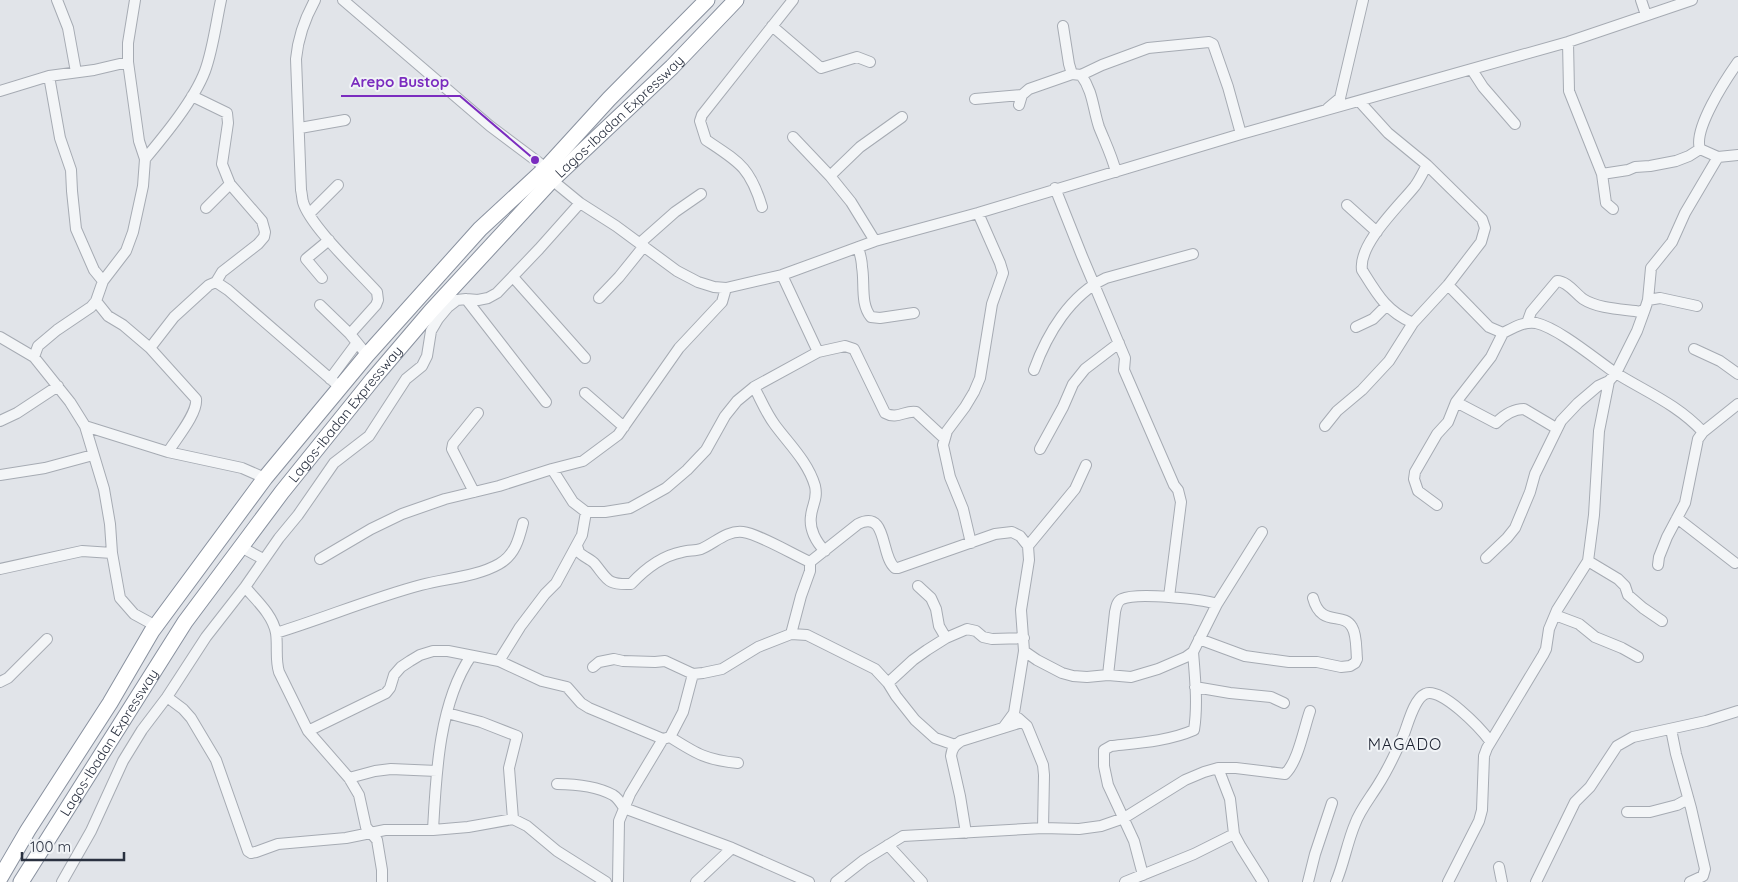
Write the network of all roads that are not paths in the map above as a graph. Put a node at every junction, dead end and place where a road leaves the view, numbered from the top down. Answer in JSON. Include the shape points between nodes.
{"nodes":[{"id":1,"x":57,"y":0,"type":"edge"},
{"id":2,"x":135,"y":0,"type":"edge"},
{"id":3,"x":221,"y":0,"type":"edge"},
{"id":4,"x":315,"y":0,"type":"edge"},
{"id":5,"x":343,"y":0,"type":"edge"},
{"id":6,"x":707,"y":0,"type":"edge"},
{"id":7,"x":736,"y":0,"type":"edge"},
{"id":8,"x":793,"y":0,"type":"edge"},
{"id":9,"x":1363,"y":0,"type":"edge"},
{"id":10,"x":1641,"y":0,"type":"edge"},
{"id":11,"x":1692,"y":0,"type":"edge"},
{"id":12,"x":1646,"y":15,"type":"junction"},
{"id":13,"x":772,"y":26,"type":"junction"},
{"id":14,"x":1063,"y":26,"type":"dead end"},
{"id":15,"x":1568,"y":42,"type":"junction"},
{"id":16,"x":128,"y":62,"type":"junction"},
{"id":17,"x":870,"y":62,"type":"dead end"},
{"id":18,"x":1738,"y":62,"type":"edge"},
{"id":19,"x":1472,"y":70,"type":"junction"},
{"id":20,"x":76,"y":72,"type":"junction"},
{"id":21,"x":1077,"y":74,"type":"junction"},
{"id":22,"x":49,"y":76,"type":"junction"},
{"id":23,"x":0,"y":91,"type":"edge"},
{"id":24,"x":1022,"y":94,"type":"junction"},
{"id":25,"x":192,"y":96,"type":"junction"},
{"id":26,"x":975,"y":98,"type":"dead end"},
{"id":27,"x":1359,"y":102,"type":"junction"},
{"id":28,"x":1019,"y":106,"type":"dead end"},
{"id":29,"x":1324,"y":111,"type":"junction"},
{"id":30,"x":902,"y":117,"type":"dead end"},
{"id":31,"x":345,"y":120,"type":"dead end"},
{"id":32,"x":1515,"y":124,"type":"dead end"},
{"id":33,"x":300,"y":128,"type":"junction"},
{"id":34,"x":1241,"y":134,"type":"junction"},
{"id":35,"x":793,"y":137,"type":"dead end"},
{"id":36,"x":1700,"y":148,"type":"junction"},
{"id":37,"x":1738,"y":155,"type":"edge"},
{"id":38,"x":1718,"y":157,"type":"junction"},
{"id":39,"x":145,"y":160,"type":"junction"},
{"id":40,"x":1427,"y":165,"type":"junction"},
{"id":41,"x":1116,"y":172,"type":"junction"},
{"id":42,"x":550,"y":174,"type":"junction"},
{"id":43,"x":1602,"y":174,"type":"junction"},
{"id":44,"x":830,"y":176,"type":"junction"},
{"id":45,"x":230,"y":184,"type":"junction"},
{"id":46,"x":338,"y":185,"type":"dead end"},
{"id":47,"x":1055,"y":188,"type":"junction"},
{"id":48,"x":701,"y":194,"type":"dead end"},
{"id":49,"x":580,"y":203,"type":"junction"},
{"id":50,"x":1347,"y":205,"type":"dead end"},
{"id":51,"x":762,"y":207,"type":"dead end"},
{"id":52,"x":206,"y":208,"type":"dead end"},
{"id":53,"x":1613,"y":209,"type":"dead end"},
{"id":54,"x":978,"y":213,"type":"junction"},
{"id":55,"x":309,"y":214,"type":"junction"},
{"id":56,"x":1377,"y":232,"type":"junction"},
{"id":57,"x":329,"y":240,"type":"junction"},
{"id":58,"x":875,"y":241,"type":"junction"},
{"id":59,"x":642,"y":245,"type":"junction"},
{"id":60,"x":858,"y":248,"type":"junction"},
{"id":61,"x":1193,"y":254,"type":"dead end"},
{"id":62,"x":782,"y":275,"type":"junction"},
{"id":63,"x":513,"y":276,"type":"junction"},
{"id":64,"x":322,"y":278,"type":"dead end"},
{"id":65,"x":103,"y":281,"type":"junction"},
{"id":66,"x":216,"y":282,"type":"junction"},
{"id":67,"x":1093,"y":284,"type":"junction"},
{"id":68,"x":1448,"y":285,"type":"junction"},
{"id":69,"x":726,"y":288,"type":"junction"},
{"id":70,"x":599,"y":298,"type":"dead end"},
{"id":71,"x":466,"y":299,"type":"junction"},
{"id":72,"x":96,"y":301,"type":"junction"},
{"id":73,"x":320,"y":305,"type":"dead end"},
{"id":74,"x":1646,"y":305,"type":"junction"},
{"id":75,"x":1386,"y":306,"type":"junction"},
{"id":76,"x":1697,"y":306,"type":"dead end"},
{"id":77,"x":914,"y":313,"type":"dead end"},
{"id":78,"x":1413,"y":323,"type":"junction"},
{"id":79,"x":1527,"y":323,"type":"junction"},
{"id":80,"x":1356,"y":327,"type":"dead end"},
{"id":81,"x":1500,"y":332,"type":"junction"},
{"id":82,"x":350,"y":334,"type":"junction"},
{"id":83,"x":0,"y":337,"type":"edge"},
{"id":84,"x":1119,"y":343,"type":"junction"},
{"id":85,"x":150,"y":348,"type":"junction"},
{"id":86,"x":1694,"y":349,"type":"dead end"},
{"id":87,"x":362,"y":350,"type":"junction"},
{"id":88,"x":818,"y":352,"type":"junction"},
{"id":89,"x":34,"y":357,"type":"junction"},
{"id":90,"x":585,"y":358,"type":"dead end"},
{"id":91,"x":1034,"y":370,"type":"dead end"},
{"id":92,"x":1738,"y":374,"type":"edge"},
{"id":93,"x":1613,"y":377,"type":"junction"},
{"id":94,"x":336,"y":383,"type":"junction"},
{"id":95,"x":58,"y":386,"type":"junction"},
{"id":96,"x":754,"y":387,"type":"junction"},
{"id":97,"x":585,"y":393,"type":"dead end"},
{"id":98,"x":546,"y":402,"type":"dead end"},
{"id":99,"x":1456,"y":402,"type":"junction"},
{"id":100,"x":1738,"y":404,"type":"edge"},
{"id":101,"x":478,"y":413,"type":"dead end"},
{"id":102,"x":0,"y":421,"type":"edge"},
{"id":103,"x":85,"y":426,"type":"junction"},
{"id":104,"x":1325,"y":426,"type":"dead end"},
{"id":105,"x":624,"y":427,"type":"junction"},
{"id":106,"x":1556,"y":428,"type":"junction"},
{"id":107,"x":1703,"y":432,"type":"junction"},
{"id":108,"x":943,"y":434,"type":"junction"},
{"id":109,"x":1040,"y":449,"type":"dead end"},
{"id":110,"x":168,"y":452,"type":"junction"},
{"id":111,"x":93,"y":454,"type":"junction"},
{"id":112,"x":1086,"y":465,"type":"dead end"},
{"id":113,"x":552,"y":469,"type":"junction"},
{"id":114,"x":0,"y":475,"type":"edge"},
{"id":115,"x":265,"y":478,"type":"junction"},
{"id":116,"x":474,"y":492,"type":"junction"},
{"id":117,"x":1437,"y":505,"type":"dead end"},
{"id":118,"x":586,"y":512,"type":"junction"},
{"id":119,"x":1677,"y":518,"type":"junction"},
{"id":120,"x":523,"y":522,"type":"dead end"},
{"id":121,"x":1262,"y":532,"type":"dead end"},
{"id":122,"x":971,"y":543,"type":"junction"},
{"id":123,"x":577,"y":546,"type":"junction"},
{"id":124,"x":1028,"y":546,"type":"junction"},
{"id":125,"x":241,"y":547,"type":"junction"},
{"id":126,"x":825,"y":551,"type":"junction"},
{"id":127,"x":112,"y":553,"type":"junction"},
{"id":128,"x":1486,"y":558,"type":"dead end"},
{"id":129,"x":263,"y":559,"type":"junction"},
{"id":130,"x":320,"y":560,"type":"dead end"},
{"id":131,"x":1588,"y":561,"type":"junction"},
{"id":132,"x":810,"y":562,"type":"junction"},
{"id":133,"x":1735,"y":563,"type":"edge"},
{"id":134,"x":1658,"y":565,"type":"dead end"},
{"id":135,"x":0,"y":569,"type":"edge"},
{"id":136,"x":918,"y":586,"type":"dead end"},
{"id":137,"x":245,"y":587,"type":"junction"},
{"id":138,"x":1169,"y":597,"type":"junction"},
{"id":139,"x":1313,"y":598,"type":"dead end"},
{"id":140,"x":1217,"y":604,"type":"junction"},
{"id":141,"x":1555,"y":615,"type":"junction"},
{"id":142,"x":1662,"y":621,"type":"dead end"},
{"id":143,"x":156,"y":626,"type":"junction"},
{"id":144,"x":276,"y":633,"type":"junction"},
{"id":145,"x":791,"y":634,"type":"junction"},
{"id":146,"x":946,"y":638,"type":"junction"},
{"id":147,"x":1024,"y":638,"type":"junction"},
{"id":148,"x":1199,"y":639,"type":"junction"},
{"id":149,"x":47,"y":640,"type":"dead end"},
{"id":150,"x":1024,"y":651,"type":"junction"},
{"id":151,"x":1193,"y":652,"type":"junction"},
{"id":152,"x":471,"y":656,"type":"junction"},
{"id":153,"x":1638,"y":657,"type":"dead end"},
{"id":154,"x":499,"y":661,"type":"junction"},
{"id":155,"x":594,"y":667,"type":"dead end"},
{"id":156,"x":693,"y":674,"type":"junction"},
{"id":157,"x":1108,"y":675,"type":"junction"},
{"id":158,"x":0,"y":682,"type":"edge"},
{"id":159,"x":888,"y":683,"type":"junction"},
{"id":160,"x":1196,"y":687,"type":"junction"},
{"id":161,"x":167,"y":697,"type":"junction"},
{"id":162,"x":1284,"y":703,"type":"dead end"},
{"id":163,"x":1310,"y":711,"type":"dead end"},
{"id":164,"x":1738,"y":712,"type":"edge"},
{"id":165,"x":447,"y":713,"type":"junction"},
{"id":166,"x":1014,"y":713,"type":"junction"},
{"id":167,"x":1022,"y":722,"type":"junction"},
{"id":168,"x":1003,"y":728,"type":"junction"},
{"id":169,"x":1671,"y":729,"type":"junction"},
{"id":170,"x":308,"y":731,"type":"junction"},
{"id":171,"x":666,"y":738,"type":"junction"},
{"id":172,"x":1490,"y":741,"type":"junction"},
{"id":173,"x":955,"y":745,"type":"junction"},
{"id":174,"x":738,"y":763,"type":"dead end"},
{"id":175,"x":1218,"y":768,"type":"junction"},
{"id":176,"x":437,"y":771,"type":"junction"},
{"id":177,"x":350,"y":778,"type":"junction"},
{"id":178,"x":557,"y":784,"type":"dead end"},
{"id":179,"x":1688,"y":799,"type":"junction"},
{"id":180,"x":1332,"y":803,"type":"dead end"},
{"id":181,"x":624,"y":808,"type":"junction"},
{"id":182,"x":1627,"y":812,"type":"dead end"},
{"id":183,"x":1124,"y":818,"type":"junction"},
{"id":184,"x":513,"y":819,"type":"junction"},
{"id":185,"x":1043,"y":828,"type":"junction"},
{"id":186,"x":433,"y":830,"type":"junction"},
{"id":187,"x":966,"y":833,"type":"junction"},
{"id":188,"x":372,"y":834,"type":"junction"},
{"id":189,"x":1234,"y":834,"type":"junction"},
{"id":190,"x":888,"y":845,"type":"junction"},
{"id":191,"x":732,"y":848,"type":"junction"},
{"id":192,"x":1499,"y":868,"type":"dead end"},
{"id":193,"x":70,"y":871,"type":"junction"},
{"id":194,"x":1143,"y":875,"type":"junction"},
{"id":195,"x":0,"y":878,"type":"edge"},
{"id":196,"x":21,"y":882,"type":"edge"},
{"id":197,"x":62,"y":882,"type":"edge"},
{"id":198,"x":73,"y":882,"type":"edge"},
{"id":199,"x":382,"y":882,"type":"edge"},
{"id":200,"x":606,"y":882,"type":"edge"},
{"id":201,"x":618,"y":882,"type":"edge"},
{"id":202,"x":696,"y":882,"type":"edge"},
{"id":203,"x":809,"y":882,"type":"edge"},
{"id":204,"x":836,"y":882,"type":"edge"},
{"id":205,"x":922,"y":882,"type":"edge"},
{"id":206,"x":1125,"y":882,"type":"edge"},
{"id":207,"x":1262,"y":882,"type":"edge"},
{"id":208,"x":1308,"y":882,"type":"edge"},
{"id":209,"x":1336,"y":882,"type":"edge"},
{"id":210,"x":1448,"y":882,"type":"edge"},
{"id":211,"x":1502,"y":882,"type":"edge"},
{"id":212,"x":1536,"y":882,"type":"edge"},
{"id":213,"x":1690,"y":882,"type":"edge"}],
"edges":[{"from":1,"to":20,"type":"street","via":[[68,28]]},
{"from":2,"to":16,"type":"street"},
{"from":3,"to":25,"type":"street","via":[[209,60]]},
{"from":4,"to":33,"type":"street","via":[[297,43]]},
{"from":5,"to":42,"type":"street"},
{"from":6,"to":42,"type":"highway","name":"Lagos-Ibadan Expressway","via":[[609,99]]},
{"from":7,"to":42,"type":"highway","name":"Lagos-Ibadan Expressway","via":[[672,67]]},
{"from":8,"to":13,"type":"street"},
{"from":9,"to":29,"type":"street","via":[[1340,98]]},
{"from":10,"to":12,"type":"street"},
{"from":11,"to":12,"type":"street"},
{"from":12,"to":15,"type":"street"},
{"from":13,"to":17,"type":"street","via":[[821,68],[857,57]]},
{"from":13,"to":51,"type":"street","via":[[700,121],[706,140],[738,161],[753,180]]},
{"from":14,"to":21,"type":"street","via":[[1069,64]]},
{"from":15,"to":19,"type":"street"},
{"from":15,"to":43,"type":"street","via":[[1569,91]]},
{"from":16,"to":20,"type":"street"},
{"from":16,"to":39,"type":"street"},
{"from":18,"to":36,"type":"street","via":[[1706,118],[1698,139]]},
{"from":19,"to":27,"type":"street"},
{"from":19,"to":32,"type":"street"},
{"from":20,"to":22,"type":"street"},
{"from":21,"to":24,"type":"street"},
{"from":21,"to":34,"type":"street","via":[[1148,48],[1209,42],[1214,44]]},
{"from":21,"to":41,"type":"street","via":[[1086,82],[1092,96],[1098,124]]},
{"from":22,"to":23,"type":"street"},
{"from":22,"to":65,"type":"street","via":[[60,138],[71,170],[76,229],[94,270]]},
{"from":24,"to":26,"type":"street"},
{"from":24,"to":28,"type":"street"},
{"from":25,"to":39,"type":"street"},
{"from":25,"to":45,"type":"street","via":[[227,113],[222,164]]},
{"from":27,"to":29,"type":"street"},
{"from":27,"to":40,"type":"street","via":[[1388,133]]},
{"from":29,"to":34,"type":"street"},
{"from":30,"to":44,"type":"street","via":[[860,147]]},
{"from":31,"to":33,"type":"street"},
{"from":33,"to":55,"type":"street","via":[[301,190]]},
{"from":34,"to":41,"type":"street"},
{"from":35,"to":44,"type":"street"},
{"from":36,"to":38,"type":"street"},
{"from":36,"to":43,"type":"street","via":[[1676,161]]},
{"from":37,"to":38,"type":"street"},
{"from":38,"to":74,"type":"street","via":[[1672,242],[1651,268]]},
{"from":39,"to":65,"type":"street","via":[[133,232],[126,251]]},
{"from":40,"to":56,"type":"street","via":[[1417,183]]},
{"from":40,"to":68,"type":"street","via":[[1482,219],[1485,228],[1481,242]]},
{"from":41,"to":47,"type":"street"},
{"from":42,"to":49,"type":"street"},
{"from":42,"to":87,"type":"highway","name":"Lagos-Ibadan Expressway","via":[[480,229]]},
{"from":42,"to":125,"type":"highway","name":"Lagos-Ibadan Expressway","via":[[425,317]]},
{"from":43,"to":53,"type":"street","via":[[1606,203]]},
{"from":44,"to":58,"type":"street","via":[[852,202]]},
{"from":45,"to":52,"type":"street"},
{"from":45,"to":66,"type":"street","via":[[262,221],[265,232],[258,244],[222,272]]},
{"from":46,"to":55,"type":"street"},
{"from":47,"to":54,"type":"street"},
{"from":47,"to":67,"type":"street"},
{"from":48,"to":59,"type":"street","via":[[676,212]]},
{"from":49,"to":59,"type":"street"},
{"from":49,"to":63,"type":"street"},
{"from":50,"to":56,"type":"street"},
{"from":54,"to":58,"type":"street"},
{"from":54,"to":108,"type":"street","via":[[1003,273],[992,304],[980,378],[965,406]]},
{"from":55,"to":57,"type":"street"},
{"from":56,"to":75,"type":"street","via":[[1361,264]]},
{"from":57,"to":64,"type":"street","via":[[306,259]]},
{"from":57,"to":82,"type":"street","via":[[377,292],[376,305]]},
{"from":58,"to":60,"type":"street"},
{"from":59,"to":69,"type":"street","via":[[698,282]]},
{"from":59,"to":70,"type":"street","via":[[619,278]]},
{"from":60,"to":62,"type":"street"},
{"from":60,"to":77,"type":"street","via":[[868,314],[874,318]]},
{"from":61,"to":67,"type":"street"},
{"from":62,"to":69,"type":"street"},
{"from":62,"to":88,"type":"street"},
{"from":63,"to":71,"type":"street","via":[[488,298]]},
{"from":63,"to":90,"type":"street"},
{"from":65,"to":72,"type":"street"},
{"from":66,"to":85,"type":"street","via":[[174,317]]},
{"from":66,"to":94,"type":"street"},
{"from":67,"to":84,"type":"street"},
{"from":67,"to":91,"type":"street","via":[[1052,329]]},
{"from":68,"to":78,"type":"street"},
{"from":68,"to":81,"type":"street","via":[[1489,327]]},
{"from":69,"to":105,"type":"street","via":[[722,302],[679,348]]},
{"from":71,"to":98,"type":"street"},
{"from":71,"to":129,"type":"street","via":[[457,300],[438,319],[431,331],[422,366],[406,379],[369,436],[334,463]]},
{"from":72,"to":85,"type":"street","via":[[108,316]]},
{"from":72,"to":89,"type":"street","via":[[38,346]]},
{"from":73,"to":82,"type":"street"},
{"from":74,"to":76,"type":"street","via":[[1660,298]]},
{"from":74,"to":79,"type":"street","via":[[1640,312],[1589,302],[1569,286],[1556,281],[1531,312]]},
{"from":74,"to":93,"type":"street","via":[[1637,331]]},
{"from":75,"to":78,"type":"street","via":[[1397,316]]},
{"from":75,"to":80,"type":"street","via":[[1372,319]]},
{"from":78,"to":104,"type":"street","via":[[1389,361]]},
{"from":79,"to":81,"type":"street"},
{"from":79,"to":93,"type":"street","via":[[1550,329]]},
{"from":81,"to":99,"type":"street","via":[[1498,344],[1484,367]]},
{"from":82,"to":87,"type":"street"},
{"from":83,"to":89,"type":"street"},
{"from":84,"to":109,"type":"street","via":[[1086,369],[1073,384]]},
{"from":84,"to":138,"type":"street","via":[[1125,358],[1124,370],[1181,502]]},
{"from":85,"to":110,"type":"street","via":[[196,399],[193,414]]},
{"from":86,"to":92,"type":"street"},
{"from":87,"to":94,"type":"highway","name":"Lagos-Ibadan Expressway"},
{"from":88,"to":96,"type":"street"},
{"from":88,"to":108,"type":"street","via":[[851,347],[885,413],[896,416],[916,412]]},
{"from":89,"to":95,"type":"street"},
{"from":93,"to":106,"type":"street","via":[[1578,403]]},
{"from":93,"to":107,"type":"street","via":[[1659,397],[1690,418]]},
{"from":93,"to":131,"type":"street","via":[[1600,431]]},
{"from":94,"to":115,"type":"highway","name":"Lagos-Ibadan Expressway"},
{"from":95,"to":102,"type":"street"},
{"from":95,"to":103,"type":"street"},
{"from":96,"to":118,"type":"street","via":[[725,416],[706,450],[666,488],[630,508]]},
{"from":96,"to":126,"type":"street","via":[[768,415],[806,466],[816,495],[810,517],[813,534]]},
{"from":97,"to":105,"type":"street"},
{"from":99,"to":106,"type":"street","via":[[1496,423],[1504,416],[1524,409]]},
{"from":99,"to":117,"type":"street","via":[[1448,422],[1437,434],[1415,472],[1418,491]]},
{"from":100,"to":107,"type":"street"},
{"from":101,"to":116,"type":"street","via":[[452,449]]},
{"from":103,"to":110,"type":"street"},
{"from":103,"to":111,"type":"street"},
{"from":105,"to":113,"type":"street","via":[[583,461]]},
{"from":106,"to":128,"type":"street","via":[[1515,528]]},
{"from":107,"to":119,"type":"street","via":[[1695,450],[1685,503]]},
{"from":108,"to":122,"type":"street","via":[[950,477],[963,509]]},
{"from":110,"to":115,"type":"street","via":[[242,468]]},
{"from":111,"to":114,"type":"street","via":[[38,469]]},
{"from":111,"to":127,"type":"street","via":[[104,489]]},
{"from":112,"to":124,"type":"street","via":[[1075,489]]},
{"from":113,"to":116,"type":"street"},
{"from":113,"to":118,"type":"street","via":[[573,502]]},
{"from":115,"to":143,"type":"highway","name":"Lagos-Ibadan Expressway"},
{"from":116,"to":130,"type":"street","via":[[402,514]]},
{"from":118,"to":123,"type":"street"},
{"from":119,"to":133,"type":"street"},
{"from":119,"to":134,"type":"street"},
{"from":120,"to":144,"type":"street","via":[[517,544],[499,564],[477,573],[422,584]]},
{"from":121,"to":140,"type":"street"},
{"from":122,"to":124,"type":"street","via":[[1012,532]]},
{"from":122,"to":126,"type":"street","via":[[895,568],[878,526],[866,520]]},
{"from":123,"to":132,"type":"street","via":[[578,552],[610,582],[623,584],[631,584],[645,569],[667,557],[697,550],[736,532],[750,533]]},
{"from":123,"to":154,"type":"street","via":[[556,583],[544,594]]},
{"from":124,"to":147,"type":"street","via":[[1029,560],[1021,610]]},
{"from":125,"to":129,"type":"street"},
{"from":125,"to":196,"type":"highway","name":"Lagos-Ibadan Expressway","via":[[185,622]]},
{"from":126,"to":132,"type":"street"},
{"from":127,"to":135,"type":"street","via":[[82,550]]},
{"from":127,"to":143,"type":"street","via":[[120,598],[134,614]]},
{"from":129,"to":137,"type":"street"},
{"from":131,"to":141,"type":"street","via":[[1560,602]]},
{"from":131,"to":142,"type":"street","via":[[1618,580],[1628,595]]},
{"from":132,"to":145,"type":"street"},
{"from":136,"to":146,"type":"street","via":[[931,598]]},
{"from":137,"to":144,"type":"street","via":[[274,624]]},
{"from":137,"to":161,"type":"street","via":[[206,637]]},
{"from":138,"to":140,"type":"street"},
{"from":138,"to":157,"type":"street","via":[[1121,599],[1115,612]]},
{"from":139,"to":148,"type":"street","via":[[1320,613],[1349,622],[1353,628],[1355,664],[1341,667],[1245,656]]},
{"from":140,"to":148,"type":"street"},
{"from":141,"to":153,"type":"street","via":[[1580,624],[1595,638]]},
{"from":141,"to":172,"type":"street","via":[[1546,648]]},
{"from":143,"to":195,"type":"highway","name":"Lagos-Ibadan Expressway"},
{"from":144,"to":170,"type":"street","via":[[279,672]]},
{"from":145,"to":156,"type":"street","via":[[758,647],[722,669]]},
{"from":145,"to":159,"type":"street","via":[[814,638],[875,669]]},
{"from":146,"to":147,"type":"street","via":[[966,629],[992,639]]},
{"from":146,"to":159,"type":"street","via":[[913,660]]},
{"from":147,"to":150,"type":"street"},
{"from":148,"to":151,"type":"street"},
{"from":149,"to":158,"type":"street"},
{"from":150,"to":157,"type":"street","via":[[1062,673],[1087,677]]},
{"from":150,"to":166,"type":"street"},
{"from":151,"to":157,"type":"street","via":[[1175,663],[1132,677]]},
{"from":151,"to":160,"type":"street"},
{"from":152,"to":154,"type":"street"},
{"from":152,"to":165,"type":"street","via":[[455,687]]},
{"from":152,"to":170,"type":"street","via":[[448,651],[420,655],[401,667],[386,693]]},
{"from":154,"to":171,"type":"street","via":[[542,681],[567,687],[589,708]]},
{"from":155,"to":156,"type":"street","via":[[614,659],[665,661]]},
{"from":156,"to":171,"type":"street","via":[[683,712]]},
{"from":159,"to":173,"type":"street","via":[[914,720],[935,738]]},
{"from":160,"to":162,"type":"street","via":[[1271,698]]},
{"from":160,"to":183,"type":"street","via":[[1194,730],[1104,750],[1108,785]]},
{"from":161,"to":188,"type":"street","via":[[183,709],[216,760],[248,851],[256,852],[278,844]]},
{"from":161,"to":193,"type":"street","via":[[123,761]]},
{"from":163,"to":175,"type":"street","via":[[1290,770],[1285,774]]},
{"from":164,"to":169,"type":"street"},
{"from":165,"to":176,"type":"street"},
{"from":165,"to":184,"type":"street","via":[[517,736],[509,768]]},
{"from":166,"to":167,"type":"street"},
{"from":166,"to":168,"type":"street"},
{"from":167,"to":168,"type":"street"},
{"from":167,"to":185,"type":"street","via":[[1027,726],[1043,765]]},
{"from":168,"to":173,"type":"street"},
{"from":169,"to":179,"type":"street"},
{"from":169,"to":212,"type":"street","via":[[1633,737],[1618,746],[1590,787],[1574,802]]},
{"from":170,"to":177,"type":"street"},
{"from":171,"to":174,"type":"street","via":[[708,758]]},
{"from":171,"to":181,"type":"street"},
{"from":172,"to":209,"type":"street","via":[[1470,717],[1439,696],[1431,693],[1421,697],[1380,783],[1355,824]]},
{"from":172,"to":210,"type":"street","via":[[1484,756],[1479,821]]},
{"from":173,"to":187,"type":"street","via":[[951,756]]},
{"from":175,"to":183,"type":"street","via":[[1184,780]]},
{"from":175,"to":189,"type":"street","via":[[1230,799]]},
{"from":176,"to":177,"type":"street","via":[[383,770]]},
{"from":176,"to":186,"type":"street"},
{"from":177,"to":188,"type":"street","via":[[359,795],[366,827]]},
{"from":178,"to":181,"type":"street","via":[[599,790],[613,796]]},
{"from":179,"to":182,"type":"street","via":[[1650,812]]},
{"from":179,"to":213,"type":"street","via":[[1705,869],[1704,876]]},
{"from":180,"to":208,"type":"street"},
{"from":181,"to":191,"type":"street"},
{"from":181,"to":201,"type":"street","via":[[619,821]]},
{"from":183,"to":185,"type":"street","via":[[1080,829]]},
{"from":183,"to":194,"type":"street"},
{"from":184,"to":186,"type":"street","via":[[468,828]]},
{"from":184,"to":200,"type":"street","via":[[528,826],[557,851]]},
{"from":185,"to":187,"type":"street"},
{"from":186,"to":188,"type":"street","via":[[386,830]]},
{"from":187,"to":190,"type":"street","via":[[903,836]]},
{"from":188,"to":199,"type":"street","via":[[377,840]]},
{"from":189,"to":194,"type":"street"},
{"from":189,"to":207,"type":"street"},
{"from":190,"to":204,"type":"street"},
{"from":190,"to":205,"type":"street"},
{"from":191,"to":202,"type":"street"},
{"from":191,"to":203,"type":"street"},
{"from":192,"to":211,"type":"street"},
{"from":193,"to":197,"type":"street"},
{"from":193,"to":198,"type":"street"},
{"from":194,"to":206,"type":"street"}]}
